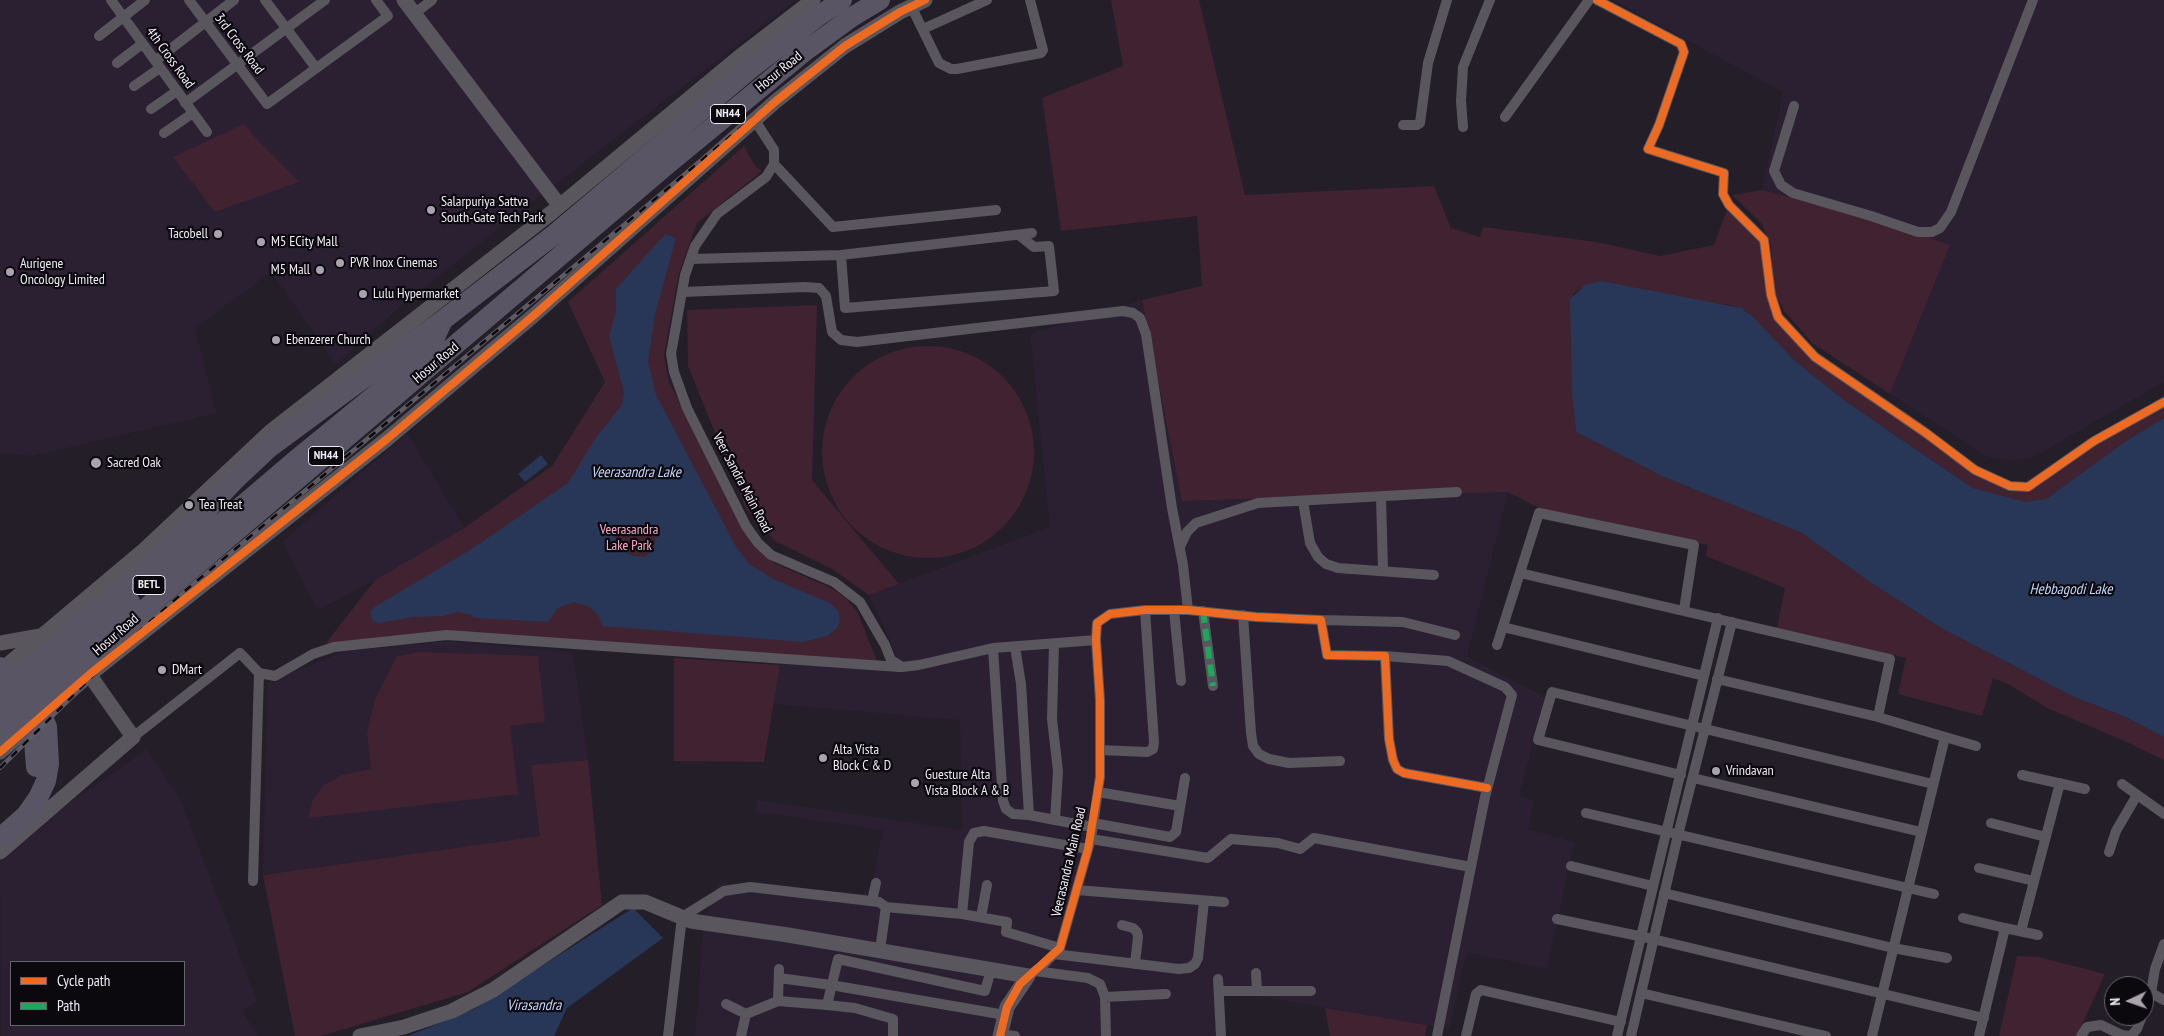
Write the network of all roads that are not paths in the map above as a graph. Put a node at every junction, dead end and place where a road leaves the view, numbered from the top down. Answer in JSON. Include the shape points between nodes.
{"nodes":[{"id":1,"x":111,"y":0,"type":"edge"},
{"id":2,"x":145,"y":0,"type":"edge"},
{"id":3,"x":189,"y":0,"type":"edge"},
{"id":4,"x":234,"y":0,"type":"edge"},
{"id":5,"x":265,"y":0,"type":"edge"},
{"id":6,"x":325,"y":0,"type":"edge"},
{"id":7,"x":376,"y":0,"type":"edge"},
{"id":8,"x":404,"y":0,"type":"edge"},
{"id":9,"x":432,"y":0,"type":"edge"},
{"id":10,"x":813,"y":0,"type":"edge"},
{"id":11,"x":842,"y":0,"type":"edge"},
{"id":12,"x":880,"y":0,"type":"edge"},
{"id":13,"x":987,"y":0,"type":"edge"},
{"id":14,"x":1030,"y":0,"type":"edge"},
{"id":15,"x":1447,"y":0,"type":"edge"},
{"id":16,"x":1490,"y":0,"type":"edge"},
{"id":17,"x":1589,"y":0,"type":"edge"},
{"id":18,"x":1597,"y":0,"type":"edge"},
{"id":19,"x":2033,"y":0,"type":"edge"},
{"id":20,"x":918,"y":3,"type":"edge"},
{"id":21,"x":414,"y":14,"type":"junction"},
{"id":22,"x":123,"y":17,"type":"junction"},
{"id":23,"x":205,"y":22,"type":"junction"},
{"id":24,"x":286,"y":28,"type":"junction"},
{"id":25,"x":923,"y":29,"type":"junction"},
{"id":26,"x":99,"y":36,"type":"dead end"},
{"id":27,"x":142,"y":44,"type":"junction"},
{"id":28,"x":117,"y":63,"type":"dead end"},
{"id":29,"x":158,"y":64,"type":"junction"},
{"id":30,"x":237,"y":65,"type":"junction"},
{"id":31,"x":316,"y":68,"type":"junction"},
{"id":32,"x":134,"y":86,"type":"dead end"},
{"id":33,"x":176,"y":90,"type":"junction"},
{"id":34,"x":185,"y":103,"type":"junction"},
{"id":35,"x":1794,"y":106,"type":"dead end"},
{"id":36,"x":151,"y":109,"type":"dead end"},
{"id":37,"x":193,"y":113,"type":"junction"},
{"id":38,"x":1505,"y":117,"type":"dead end"},
{"id":39,"x":754,"y":119,"type":"junction"},
{"id":40,"x":1403,"y":125,"type":"dead end"},
{"id":41,"x":1463,"y":128,"type":"dead end"},
{"id":42,"x":207,"y":132,"type":"dead end"},
{"id":43,"x":164,"y":133,"type":"dead end"},
{"id":44,"x":774,"y":164,"type":"junction"},
{"id":45,"x":559,"y":205,"type":"junction"},
{"id":46,"x":996,"y":210,"type":"dead end"},
{"id":47,"x":578,"y":228,"type":"junction"},
{"id":48,"x":1032,"y":233,"type":"dead end"},
{"id":49,"x":1019,"y":235,"type":"junction"},
{"id":50,"x":841,"y":255,"type":"junction"},
{"id":51,"x":691,"y":259,"type":"junction"},
{"id":52,"x":683,"y":292,"type":"junction"},
{"id":53,"x":443,"y":320,"type":"junction"},
{"id":54,"x":421,"y":325,"type":"junction"},
{"id":55,"x":2164,"y":402,"type":"edge"},
{"id":56,"x":1457,"y":492,"type":"dead end"},
{"id":57,"x":1381,"y":496,"type":"junction"},
{"id":58,"x":1303,"y":501,"type":"junction"},
{"id":59,"x":1180,"y":547,"type":"junction"},
{"id":60,"x":1383,"y":570,"type":"junction"},
{"id":61,"x":1520,"y":573,"type":"junction"},
{"id":62,"x":1434,"y":576,"type":"dead end"},
{"id":63,"x":1145,"y":610,"type":"junction"},
{"id":64,"x":1174,"y":610,"type":"junction"},
{"id":65,"x":1188,"y":610,"type":"junction"},
{"id":66,"x":1684,"y":610,"type":"junction"},
{"id":67,"x":1203,"y":611,"type":"junction"},
{"id":68,"x":1243,"y":615,"type":"junction"},
{"id":69,"x":1718,"y":618,"type":"junction"},
{"id":70,"x":1321,"y":620,"type":"junction"},
{"id":71,"x":1732,"y":622,"type":"junction"},
{"id":72,"x":1503,"y":627,"type":"junction"},
{"id":73,"x":1455,"y":635,"type":"dead end"},
{"id":74,"x":40,"y":636,"type":"junction"},
{"id":75,"x":1096,"y":640,"type":"junction"},
{"id":76,"x":0,"y":643,"type":"edge"},
{"id":77,"x":1054,"y":644,"type":"junction"},
{"id":78,"x":1497,"y":645,"type":"dead end"},
{"id":79,"x":1015,"y":647,"type":"junction"},
{"id":80,"x":993,"y":648,"type":"junction"},
{"id":81,"x":1385,"y":656,"type":"junction"},
{"id":82,"x":0,"y":667,"type":"edge"},
{"id":83,"x":902,"y":667,"type":"junction"},
{"id":84,"x":86,"y":669,"type":"junction"},
{"id":85,"x":0,"y":671,"type":"edge"},
{"id":86,"x":260,"y":673,"type":"junction"},
{"id":87,"x":1704,"y":676,"type":"junction"},
{"id":88,"x":1717,"y":680,"type":"junction"},
{"id":89,"x":1181,"y":681,"type":"dead end"},
{"id":90,"x":1213,"y":686,"type":"dead end"},
{"id":91,"x":0,"y":688,"type":"edge"},
{"id":92,"x":0,"y":693,"type":"edge"},
{"id":93,"x":0,"y":713,"type":"edge"},
{"id":94,"x":1878,"y":717,"type":"junction"},
{"id":95,"x":1693,"y":724,"type":"junction"},
{"id":96,"x":1705,"y":727,"type":"junction"},
{"id":97,"x":0,"y":735,"type":"edge"},
{"id":98,"x":133,"y":737,"type":"junction"},
{"id":99,"x":1945,"y":737,"type":"junction"},
{"id":100,"x":1976,"y":746,"type":"dead end"},
{"id":101,"x":1100,"y":750,"type":"junction"},
{"id":102,"x":0,"y":752,"type":"edge"},
{"id":103,"x":1340,"y":761,"type":"dead end"},
{"id":104,"x":1681,"y":775,"type":"junction"},
{"id":105,"x":2022,"y":775,"type":"dead end"},
{"id":106,"x":1185,"y":778,"type":"dead end"},
{"id":107,"x":1692,"y":778,"type":"junction"},
{"id":108,"x":2060,"y":783,"type":"junction"},
{"id":109,"x":1933,"y":784,"type":"junction"},
{"id":110,"x":2122,"y":784,"type":"dead end"},
{"id":111,"x":1488,"y":788,"type":"junction"},
{"id":112,"x":2085,"y":789,"type":"dead end"},
{"id":113,"x":1098,"y":792,"type":"junction"},
{"id":114,"x":2137,"y":795,"type":"junction"},
{"id":115,"x":1180,"y":806,"type":"junction"},
{"id":116,"x":1586,"y":813,"type":"dead end"},
{"id":117,"x":2164,"y":814,"type":"edge"},
{"id":118,"x":1029,"y":815,"type":"junction"},
{"id":119,"x":1055,"y":820,"type":"junction"},
{"id":120,"x":1991,"y":823,"type":"dead end"},
{"id":121,"x":1093,"y":825,"type":"junction"},
{"id":122,"x":0,"y":830,"type":"edge"},
{"id":123,"x":1667,"y":832,"type":"junction"},
{"id":124,"x":1921,"y":832,"type":"junction"},
{"id":125,"x":1678,"y":835,"type":"junction"},
{"id":126,"x":2046,"y":837,"type":"junction"},
{"id":127,"x":0,"y":838,"type":"edge"},
{"id":128,"x":1089,"y":844,"type":"junction"},
{"id":129,"x":0,"y":852,"type":"edge"},
{"id":130,"x":2109,"y":852,"type":"dead end"},
{"id":131,"x":1571,"y":866,"type":"dead end"},
{"id":132,"x":1471,"y":867,"type":"junction"},
{"id":133,"x":1979,"y":868,"type":"dead end"},
{"id":134,"x":253,"y":881,"type":"dead end"},
{"id":135,"x":2034,"y":881,"type":"junction"},
{"id":136,"x":876,"y":883,"type":"dead end"},
{"id":137,"x":987,"y":885,"type":"dead end"},
{"id":138,"x":1653,"y":886,"type":"junction"},
{"id":139,"x":1907,"y":888,"type":"junction"},
{"id":140,"x":1077,"y":890,"type":"junction"},
{"id":141,"x":1664,"y":893,"type":"junction"},
{"id":142,"x":1934,"y":894,"type":"dead end"},
{"id":143,"x":872,"y":900,"type":"junction"},
{"id":144,"x":1204,"y":901,"type":"junction"},
{"id":145,"x":1224,"y":902,"type":"dead end"},
{"id":146,"x":886,"y":906,"type":"junction"},
{"id":147,"x":962,"y":914,"type":"junction"},
{"id":148,"x":682,"y":917,"type":"junction"},
{"id":149,"x":981,"y":917,"type":"junction"},
{"id":150,"x":1963,"y":918,"type":"dead end"},
{"id":151,"x":1556,"y":919,"type":"dead end"},
{"id":152,"x":1122,"y":925,"type":"dead end"},
{"id":153,"x":2005,"y":928,"type":"junction"},
{"id":154,"x":2021,"y":931,"type":"junction"},
{"id":155,"x":2038,"y":935,"type":"dead end"},
{"id":156,"x":1640,"y":937,"type":"junction"},
{"id":157,"x":1653,"y":939,"type":"junction"},
{"id":158,"x":2164,"y":944,"type":"edge"},
{"id":159,"x":1892,"y":948,"type":"junction"},
{"id":160,"x":880,"y":950,"type":"junction"},
{"id":161,"x":1057,"y":951,"type":"junction"},
{"id":162,"x":1947,"y":958,"type":"dead end"},
{"id":163,"x":1135,"y":964,"type":"junction"},
{"id":164,"x":991,"y":970,"type":"junction"},
{"id":165,"x":1256,"y":973,"type":"dead end"},
{"id":166,"x":1031,"y":974,"type":"junction"},
{"id":167,"x":2153,"y":976,"type":"edge"},
{"id":168,"x":1218,"y":980,"type":"dead end"},
{"id":169,"x":831,"y":985,"type":"junction"},
{"id":170,"x":1311,"y":990,"type":"dead end"},
{"id":171,"x":1218,"y":991,"type":"junction"},
{"id":172,"x":1257,"y":991,"type":"junction"},
{"id":173,"x":1641,"y":993,"type":"junction"},
{"id":174,"x":1166,"y":994,"type":"dead end"},
{"id":175,"x":1882,"y":994,"type":"junction"},
{"id":176,"x":1105,"y":997,"type":"junction"},
{"id":177,"x":778,"y":1001,"type":"junction"},
{"id":178,"x":726,"y":1004,"type":"dead end"},
{"id":179,"x":827,"y":1005,"type":"junction"},
{"id":180,"x":746,"y":1014,"type":"junction"},
{"id":181,"x":1005,"y":1015,"type":"junction"},
{"id":182,"x":1984,"y":1018,"type":"junction"},
{"id":183,"x":1621,"y":1022,"type":"junction"},
{"id":184,"x":2138,"y":1026,"type":"edge"},
{"id":185,"x":1005,"y":1035,"type":"edge"},
{"id":186,"x":360,"y":1036,"type":"edge"},
{"id":187,"x":668,"y":1036,"type":"edge"},
{"id":188,"x":741,"y":1036,"type":"edge"},
{"id":189,"x":893,"y":1036,"type":"edge"},
{"id":190,"x":1106,"y":1036,"type":"edge"},
{"id":191,"x":1221,"y":1036,"type":"edge"},
{"id":192,"x":1437,"y":1036,"type":"edge"},
{"id":193,"x":1466,"y":1036,"type":"edge"},
{"id":194,"x":1618,"y":1036,"type":"edge"},
{"id":195,"x":1631,"y":1036,"type":"edge"},
{"id":196,"x":1826,"y":1036,"type":"edge"},
{"id":197,"x":1872,"y":1036,"type":"edge"},
{"id":198,"x":1979,"y":1036,"type":"edge"},
{"id":199,"x":2081,"y":1036,"type":"edge"},
{"id":200,"x":2130,"y":1036,"type":"edge"}],
"edges":[{"from":1,"to":22,"type":"street","name":"4th Cross Road"},
{"from":2,"to":22,"type":"street"},
{"from":3,"to":23,"type":"street","name":"3rd Cross Road"},
{"from":4,"to":23,"type":"street"},
{"from":5,"to":24,"type":"street"},
{"from":6,"to":24,"type":"street"},
{"from":7,"to":31,"type":"street","via":[[388,16]]},
{"from":8,"to":21,"type":"street"},
{"from":9,"to":21,"type":"street"},
{"from":10,"to":45,"type":"street"},
{"from":11,"to":47,"type":"highway","name":"Hosur Road","number":"NH44","via":[[750,69]]},
{"from":12,"to":47,"type":"highway","name":"Hosur Road","number":"NH44","via":[[804,52]]},
{"from":13,"to":25,"type":"street"},
{"from":14,"to":25,"type":"street","via":[[1043,50],[1038,55],[951,69],[939,63]]},
{"from":15,"to":40,"type":"street","via":[[1428,63],[1420,123]]},
{"from":16,"to":41,"type":"street","via":[[1463,67]]},
{"from":17,"to":38,"type":"street"},
{"from":18,"to":55,"type":"street","via":[[1681,44],[1684,52],[1648,149],[1724,173],[1723,194],[1729,205],[1764,240],[1771,295],[1778,318],[1816,357],[1974,470],[2010,486],[2028,487],[2094,441]]},
{"from":19,"to":35,"type":"street","via":[[1951,212],[1940,228],[1932,232],[1918,232],[1793,193],[1781,185],[1774,171]]},
{"from":20,"to":25,"type":"street"},
{"from":20,"to":39,"type":"street","via":[[845,46]]},
{"from":21,"to":45,"type":"street"},
{"from":22,"to":26,"type":"street"},
{"from":22,"to":27,"type":"street","name":"4th Cross Road"},
{"from":23,"to":29,"type":"street"},
{"from":23,"to":30,"type":"street","name":"3rd Cross Road"},
{"from":24,"to":30,"type":"street"},
{"from":24,"to":31,"type":"street"},
{"from":27,"to":28,"type":"street"},
{"from":27,"to":29,"type":"street","name":"4th Cross Road"},
{"from":29,"to":32,"type":"street"},
{"from":29,"to":33,"type":"street","name":"4th Cross Road"},
{"from":30,"to":31,"type":"street","name":"3rd Cross Road","via":[[266,104]]},
{"from":30,"to":34,"type":"street"},
{"from":33,"to":34,"type":"street","name":"4th Cross Road"},
{"from":33,"to":36,"type":"street"},
{"from":34,"to":37,"type":"street","name":"4th Cross Road"},
{"from":37,"to":42,"type":"street","name":"4th Cross Road"},
{"from":37,"to":43,"type":"street"},
{"from":39,"to":44,"type":"street","via":[[774,150]]},
{"from":39,"to":84,"type":"street","via":[[533,316],[387,439]]},
{"from":44,"to":46,"type":"street","via":[[834,227]]},
{"from":44,"to":51,"type":"street","name":"Veer Sandra Main Road","via":[[766,177],[717,214],[695,246]]},
{"from":45,"to":54,"type":"street"},
{"from":47,"to":53,"type":"highway","name":"Hosur Road","number":"NH44"},
{"from":47,"to":84,"type":"highway","name":"Hosur Road","number":"NH44","via":[[106,642]]},
{"from":48,"to":49,"type":"street"},
{"from":49,"to":50,"type":"street"},
{"from":49,"to":50,"type":"street","via":[[1034,247],[1049,246],[1054,291],[845,308]]},
{"from":50,"to":51,"type":"street"},
{"from":51,"to":52,"type":"street","name":"Veer Sandra Main Road"},
{"from":52,"to":59,"type":"street","via":[[819,288],[826,296],[832,332],[841,340],[857,342],[1123,311],[1133,313],[1140,318],[1146,334]]},
{"from":52,"to":83,"type":"street","name":"Veer Sandra Main Road","via":[[672,354],[674,372],[687,408],[746,526],[771,555],[834,582],[860,602],[891,660]]},
{"from":53,"to":54,"type":"highway","name":"Hosur Road","number":"NH44"},
{"from":53,"to":93,"type":"highway","number":"BETL","via":[[429,351],[298,458]]},
{"from":54,"to":74,"type":"street","via":[[270,432],[144,550]]},
{"from":54,"to":92,"type":"highway","name":"Hosur Road","number":"NH44","via":[[269,448],[169,550]]},
{"from":56,"to":57,"type":"street"},
{"from":57,"to":58,"type":"street"},
{"from":57,"to":60,"type":"street"},
{"from":58,"to":59,"type":"street","via":[[1258,504],[1196,523]]},
{"from":58,"to":60,"type":"street","via":[[1310,543],[1326,564],[1338,568]]},
{"from":59,"to":65,"type":"street"},
{"from":60,"to":62,"type":"street"},
{"from":61,"to":66,"type":"street"},
{"from":61,"to":66,"type":"street","via":[[1539,514],[1694,545]]},
{"from":61,"to":72,"type":"street"},
{"from":63,"to":64,"type":"street"},
{"from":63,"to":75,"type":"street","via":[[1110,614],[1097,623]]},
{"from":63,"to":101,"type":"street","via":[[1153,749],[1147,752]]},
{"from":64,"to":65,"type":"street"},
{"from":64,"to":89,"type":"street"},
{"from":65,"to":67,"type":"street"},
{"from":66,"to":69,"type":"street"},
{"from":67,"to":68,"type":"street"},
{"from":67,"to":90,"type":"street"},
{"from":68,"to":70,"type":"street"},
{"from":68,"to":103,"type":"street","via":[[1251,733],[1259,754],[1289,763]]},
{"from":69,"to":71,"type":"street"},
{"from":69,"to":87,"type":"street"},
{"from":70,"to":73,"type":"street","via":[[1403,622]]},
{"from":70,"to":81,"type":"street","via":[[1326,655]]},
{"from":71,"to":88,"type":"street"},
{"from":71,"to":94,"type":"street","via":[[1890,659]]},
{"from":72,"to":78,"type":"street"},
{"from":72,"to":87,"type":"street"},
{"from":74,"to":76,"type":"street"},
{"from":74,"to":85,"type":"street"},
{"from":75,"to":77,"type":"street"},
{"from":75,"to":101,"type":"street","name":"Veerasandra Main Road"},
{"from":77,"to":79,"type":"street"},
{"from":77,"to":119,"type":"street","via":[[1052,719],[1058,771]]},
{"from":79,"to":80,"type":"street"},
{"from":79,"to":118,"type":"street","via":[[1021,684]]},
{"from":80,"to":83,"type":"street"},
{"from":80,"to":118,"type":"street","via":[[1004,805],[1009,812]]},
{"from":81,"to":111,"type":"street","via":[[1389,740],[1398,769],[1404,773]]},
{"from":81,"to":111,"type":"street","via":[[1448,661],[1505,687],[1512,695]]},
{"from":82,"to":127,"type":"highway","via":[[20,682],[40,710],[47,726],[49,764],[38,798],[26,815]]},
{"from":83,"to":86,"type":"street","via":[[447,635],[334,647],[314,654],[275,676]]},
{"from":84,"to":97,"type":"highway","name":"Hosur Road","number":"NH44"},
{"from":84,"to":98,"type":"street"},
{"from":84,"to":102,"type":"street"},
{"from":86,"to":98,"type":"street","via":[[240,652]]},
{"from":86,"to":134,"type":"street"},
{"from":87,"to":95,"type":"street"},
{"from":88,"to":94,"type":"street"},
{"from":88,"to":96,"type":"street"},
{"from":91,"to":122,"type":"highway","via":[[11,697],[28,722],[36,761],[34,782],[25,803]]},
{"from":94,"to":99,"type":"street"},
{"from":95,"to":96,"type":"street"},
{"from":95,"to":104,"type":"street"},
{"from":95,"to":104,"type":"street","via":[[1552,692],[1538,740]]},
{"from":96,"to":107,"type":"street"},
{"from":96,"to":109,"type":"street"},
{"from":98,"to":129,"type":"street"},
{"from":99,"to":100,"type":"street"},
{"from":99,"to":109,"type":"street"},
{"from":101,"to":113,"type":"street","name":"Veerasandra Main Road"},
{"from":104,"to":123,"type":"street"},
{"from":105,"to":108,"type":"street"},
{"from":106,"to":115,"type":"street"},
{"from":107,"to":124,"type":"street"},
{"from":107,"to":125,"type":"street"},
{"from":108,"to":112,"type":"street"},
{"from":108,"to":126,"type":"street"},
{"from":109,"to":124,"type":"street"},
{"from":110,"to":114,"type":"street"},
{"from":111,"to":132,"type":"street"},
{"from":113,"to":115,"type":"street"},
{"from":113,"to":121,"type":"street","name":"Veerasandra Main Road"},
{"from":114,"to":117,"type":"street"},
{"from":114,"to":130,"type":"street","via":[[2116,831]]},
{"from":115,"to":121,"type":"street","via":[[1176,832],[1170,837]]},
{"from":116,"to":123,"type":"street"},
{"from":118,"to":119,"type":"street"},
{"from":119,"to":121,"type":"street"},
{"from":120,"to":126,"type":"street"},
{"from":121,"to":128,"type":"street","name":"Veerasandra Main Road"},
{"from":123,"to":125,"type":"street"},
{"from":123,"to":138,"type":"street"},
{"from":124,"to":139,"type":"street"},
{"from":125,"to":139,"type":"street"},
{"from":125,"to":141,"type":"street"},
{"from":126,"to":135,"type":"street"},
{"from":128,"to":132,"type":"street","via":[[1208,858],[1230,839],[1278,843],[1300,849],[1314,838]]},
{"from":128,"to":140,"type":"street","name":"Veerasandra Main Road"},
{"from":128,"to":147,"type":"street","via":[[984,831],[974,833],[969,842]]},
{"from":131,"to":138,"type":"street"},
{"from":132,"to":192,"type":"street"},
{"from":133,"to":135,"type":"street"},
{"from":135,"to":154,"type":"street"},
{"from":136,"to":143,"type":"street"},
{"from":137,"to":149,"type":"street"},
{"from":138,"to":156,"type":"street"},
{"from":139,"to":142,"type":"street"},
{"from":139,"to":159,"type":"street"},
{"from":140,"to":144,"type":"street"},
{"from":140,"to":161,"type":"street","name":"Veerasandra Main Road"},
{"from":141,"to":157,"type":"street"},
{"from":141,"to":159,"type":"street"},
{"from":143,"to":146,"type":"street"},
{"from":143,"to":148,"type":"street","via":[[736,888],[713,897]]},
{"from":144,"to":145,"type":"street"},
{"from":144,"to":163,"type":"street","via":[[1196,964],[1179,969]]},
{"from":146,"to":147,"type":"street"},
{"from":146,"to":160,"type":"street"},
{"from":147,"to":149,"type":"street"},
{"from":148,"to":160,"type":"street"},
{"from":148,"to":186,"type":"street","via":[[645,902],[622,902],[493,990],[452,1010],[404,1027]]},
{"from":148,"to":187,"type":"street"},
{"from":149,"to":161,"type":"street","via":[[1007,922],[1006,932]]},
{"from":150,"to":153,"type":"street"},
{"from":151,"to":156,"type":"street"},
{"from":152,"to":163,"type":"street","via":[[1137,932]]},
{"from":153,"to":154,"type":"street"},
{"from":153,"to":182,"type":"street"},
{"from":154,"to":155,"type":"street"},
{"from":156,"to":157,"type":"street"},
{"from":156,"to":183,"type":"street"},
{"from":157,"to":173,"type":"street"},
{"from":157,"to":175,"type":"street"},
{"from":158,"to":167,"type":"street"},
{"from":159,"to":162,"type":"street"},
{"from":159,"to":175,"type":"street"},
{"from":160,"to":164,"type":"street"},
{"from":161,"to":163,"type":"street"},
{"from":161,"to":166,"type":"street"},
{"from":164,"to":166,"type":"street"},
{"from":164,"to":169,"type":"street","via":[[985,991],[838,959]]},
{"from":165,"to":172,"type":"street"},
{"from":166,"to":176,"type":"street","via":[[1095,980]]},
{"from":166,"to":181,"type":"street","via":[[1020,984]]},
{"from":168,"to":171,"type":"street"},
{"from":169,"to":177,"type":"street","via":[[779,974]]},
{"from":169,"to":179,"type":"street"},
{"from":169,"to":181,"type":"street"},
{"from":170,"to":172,"type":"street"},
{"from":171,"to":172,"type":"street"},
{"from":171,"to":191,"type":"street"},
{"from":173,"to":195,"type":"street"},
{"from":173,"to":196,"type":"street"},
{"from":174,"to":176,"type":"street"},
{"from":175,"to":182,"type":"street"},
{"from":175,"to":197,"type":"street"},
{"from":176,"to":190,"type":"street"},
{"from":177,"to":179,"type":"street"},
{"from":177,"to":180,"type":"street"},
{"from":178,"to":180,"type":"street"},
{"from":179,"to":189,"type":"street","via":[[855,1008],[893,1020]]},
{"from":180,"to":188,"type":"street"},
{"from":181,"to":185,"type":"street"},
{"from":182,"to":198,"type":"street"},
{"from":183,"to":193,"type":"street","via":[[1480,990],[1476,994]]},
{"from":183,"to":194,"type":"street"},
{"from":184,"to":200,"type":"street"},
{"from":199,"to":200,"type":"street","via":[[2087,1027],[2101,1026]]}]}
